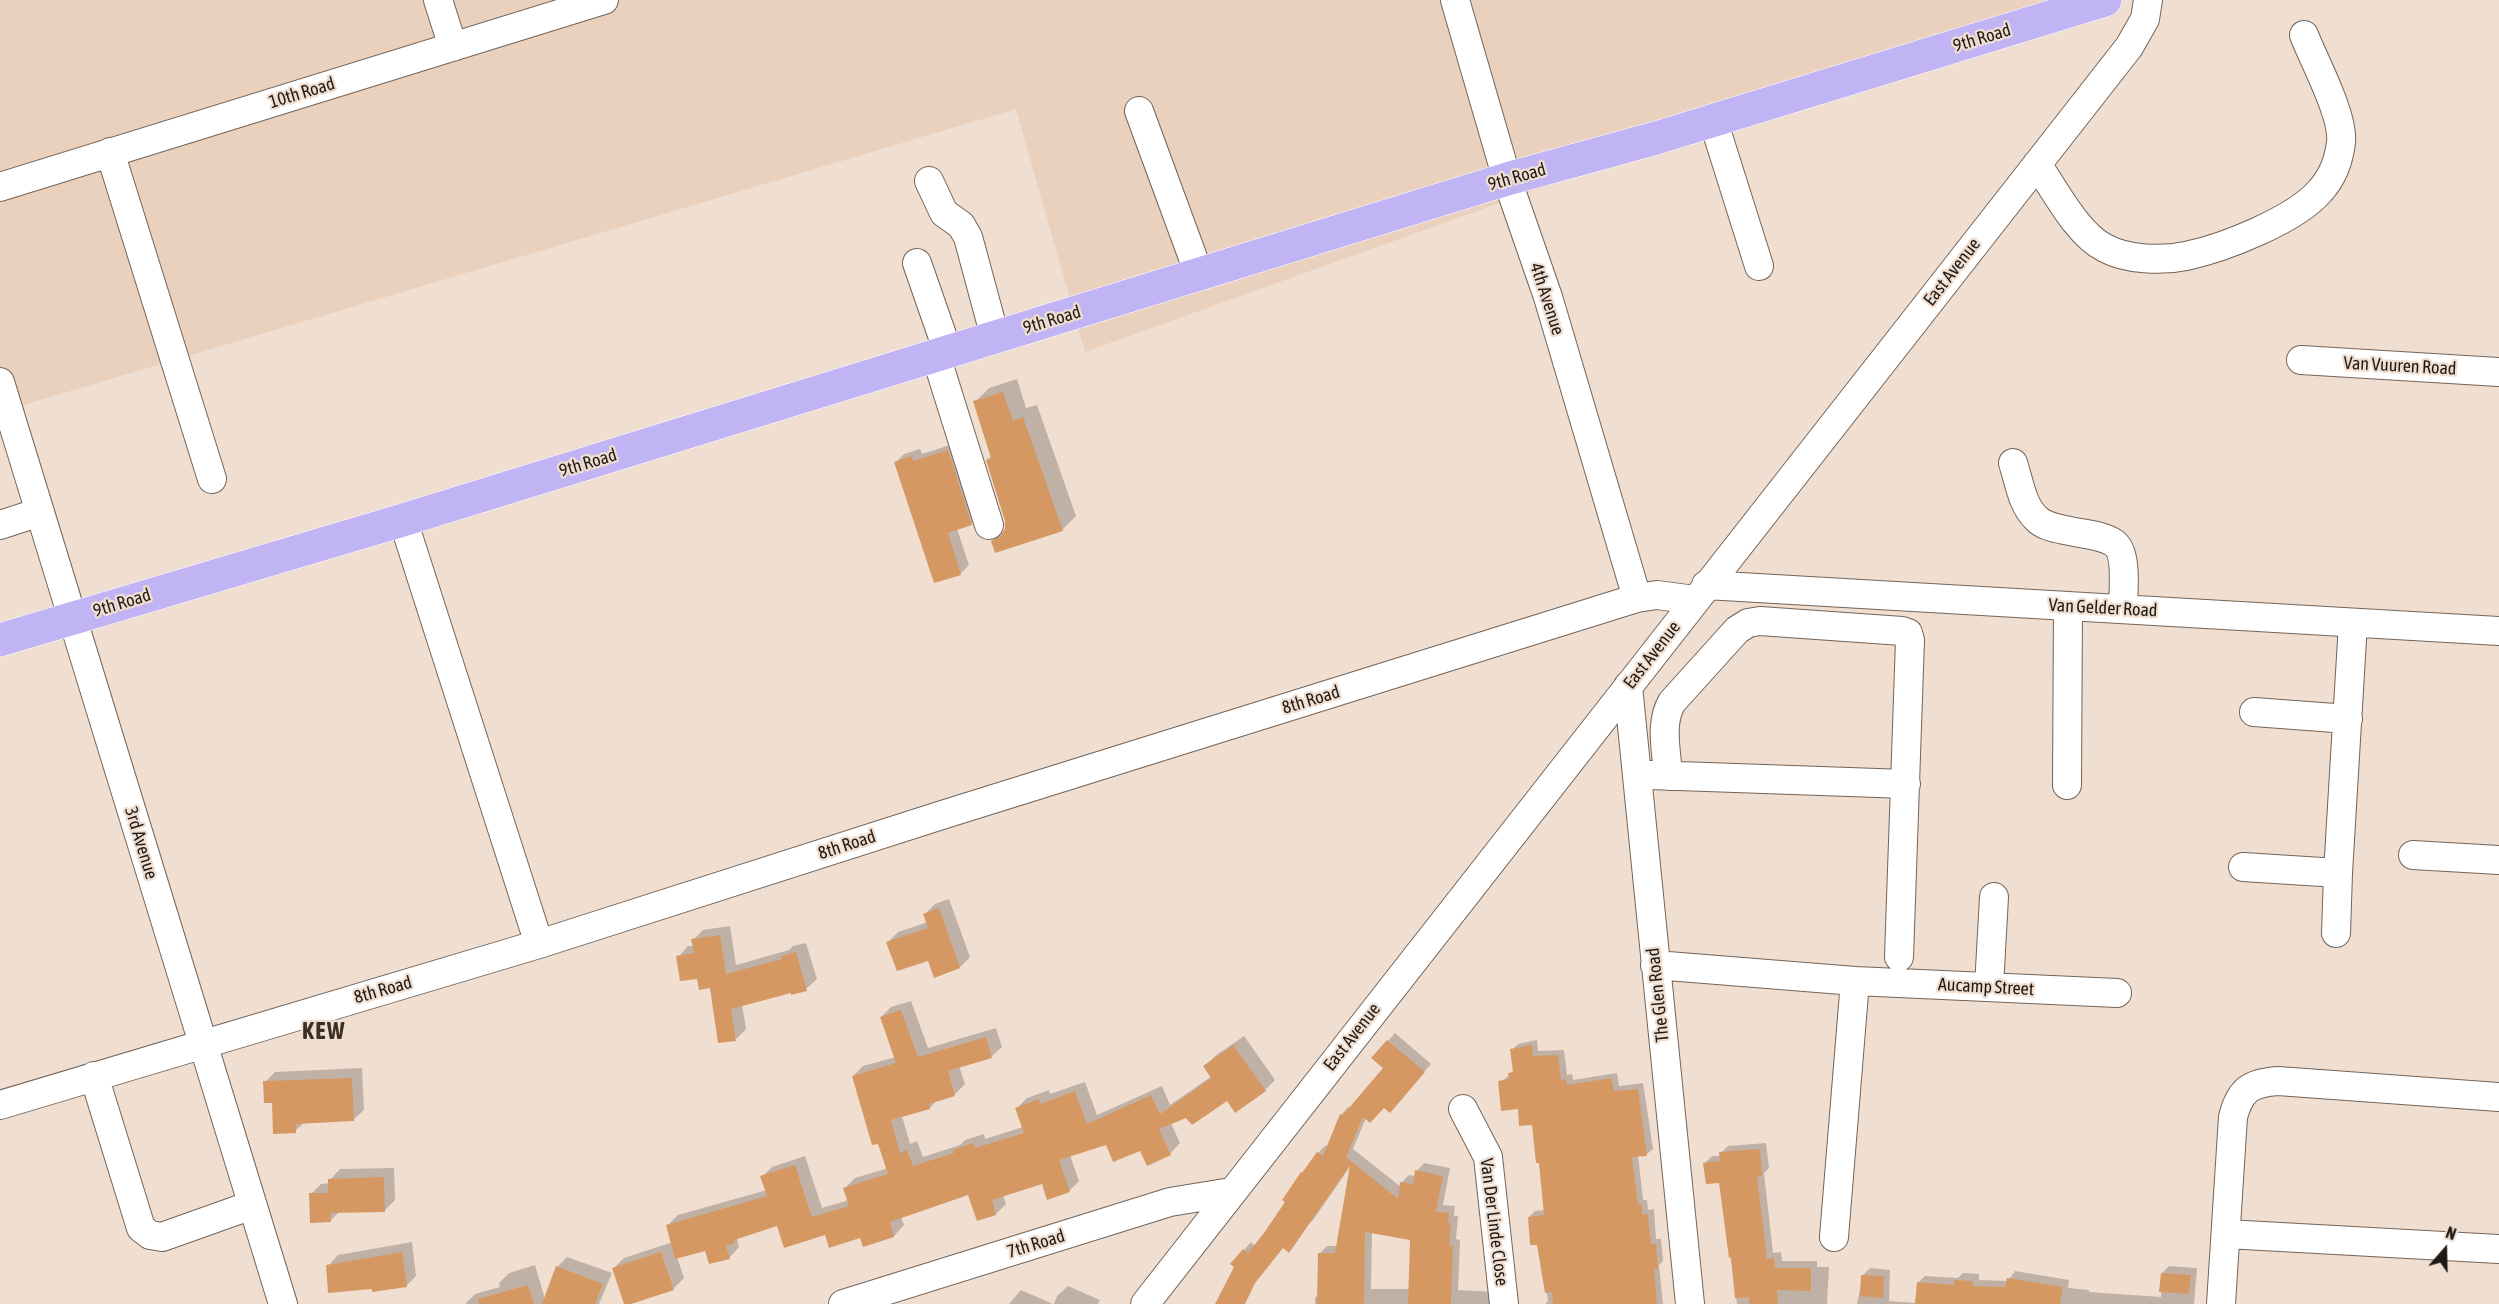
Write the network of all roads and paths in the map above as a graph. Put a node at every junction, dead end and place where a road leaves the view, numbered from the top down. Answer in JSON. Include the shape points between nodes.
{"nodes":[{"id":1,"x":438,"y":0,"type":"edge"},
{"id":2,"x":604,"y":0,"type":"edge"},
{"id":3,"x":1455,"y":0,"type":"edge"},
{"id":4,"x":2105,"y":0,"type":"edge"},
{"id":5,"x":2148,"y":0,"type":"edge"},
{"id":6,"x":2304,"y":35,"type":"dead end"},
{"id":7,"x":453,"y":47,"type":"junction"},
{"id":8,"x":1139,"y":111,"type":"dead end"},
{"id":9,"x":1713,"y":120,"type":"junction"},
{"id":10,"x":110,"y":152,"type":"junction"},
{"id":11,"x":2037,"y":164,"type":"junction"},
{"id":12,"x":1507,"y":179,"type":"junction"},
{"id":13,"x":929,"y":181,"type":"dead end"},
{"id":14,"x":0,"y":186,"type":"edge"},
{"id":15,"x":917,"y":263,"type":"dead end"},
{"id":16,"x":1759,"y":266,"type":"dead end"},
{"id":17,"x":1199,"y":274,"type":"junction"},
{"id":18,"x":995,"y":338,"type":"junction"},
{"id":19,"x":942,"y":354,"type":"junction"},
{"id":20,"x":2301,"y":360,"type":"dead end"},
{"id":21,"x":2499,"y":372,"type":"edge"},
{"id":22,"x":0,"y":382,"type":"edge"},
{"id":23,"x":2013,"y":463,"type":"dead end"},
{"id":24,"x":212,"y":479,"type":"dead end"},
{"id":25,"x":40,"y":512,"type":"junction"},
{"id":26,"x":403,"y":520,"type":"junction"},
{"id":27,"x":0,"y":525,"type":"edge"},
{"id":28,"x":989,"y":525,"type":"dead end"},
{"id":29,"x":1701,"y":592,"type":"junction"},
{"id":30,"x":1637,"y":598,"type":"junction"},
{"id":31,"x":2068,"y":606,"type":"junction"},
{"id":32,"x":2124,"y":609,"type":"junction"},
{"id":33,"x":72,"y":618,"type":"junction"},
{"id":34,"x":2354,"y":623,"type":"junction"},
{"id":35,"x":2499,"y":631,"type":"edge"},
{"id":36,"x":0,"y":640,"type":"edge"},
{"id":37,"x":1628,"y":686,"type":"junction"},
{"id":38,"x":2254,"y":712,"type":"dead end"},
{"id":39,"x":2348,"y":719,"type":"junction"},
{"id":40,"x":1636,"y":775,"type":"junction"},
{"id":41,"x":1668,"y":776,"type":"junction"},
{"id":42,"x":1906,"y":784,"type":"junction"},
{"id":43,"x":2067,"y":785,"type":"dead end"},
{"id":44,"x":2413,"y":855,"type":"dead end"},
{"id":45,"x":2499,"y":860,"type":"edge"},
{"id":46,"x":2243,"y":867,"type":"dead end"},
{"id":47,"x":2337,"y":873,"type":"junction"},
{"id":48,"x":1994,"y":897,"type":"dead end"},
{"id":49,"x":2336,"y":933,"type":"dead end"},
{"id":50,"x":539,"y":944,"type":"junction"},
{"id":51,"x":1899,"y":957,"type":"dead end"},
{"id":52,"x":1655,"y":965,"type":"junction"},
{"id":53,"x":1855,"y":981,"type":"junction"},
{"id":54,"x":1989,"y":987,"type":"junction"},
{"id":55,"x":2118,"y":993,"type":"dead end"},
{"id":56,"x":202,"y":1043,"type":"junction"},
{"id":57,"x":94,"y":1076,"type":"junction"},
{"id":58,"x":2499,"y":1097,"type":"edge"},
{"id":59,"x":0,"y":1105,"type":"edge"},
{"id":60,"x":1463,"y":1109,"type":"dead end"},
{"id":61,"x":1231,"y":1192,"type":"junction"},
{"id":62,"x":252,"y":1205,"type":"junction"},
{"id":63,"x":2226,"y":1234,"type":"junction"},
{"id":64,"x":1834,"y":1237,"type":"dead end"},
{"id":65,"x":2499,"y":1249,"type":"edge"},
{"id":66,"x":283,"y":1304,"type":"edge"},
{"id":67,"x":843,"y":1304,"type":"edge"},
{"id":68,"x":1145,"y":1304,"type":"edge"},
{"id":69,"x":1504,"y":1304,"type":"edge"},
{"id":70,"x":1690,"y":1304,"type":"edge"},
{"id":71,"x":2221,"y":1304,"type":"edge"}],
"edges":[{"from":1,"to":7,"type":"street"},
{"from":2,"to":7,"type":"street","name":"10th Road"},
{"from":3,"to":12,"type":"street","name":"4th Avenue"},
{"from":4,"to":9,"type":"main road","name":"9th Road"},
{"from":5,"to":11,"type":"street","name":"East Avenue","via":[[2145,19],[2129,47]]},
{"from":6,"to":11,"type":"street","via":[[2340,123],[2341,140],[2330,178],[2283,221],[2185,256],[2125,256],[2094,241]]},
{"from":7,"to":10,"type":"street","name":"10th Road"},
{"from":8,"to":17,"type":"street"},
{"from":9,"to":12,"type":"main road","name":"9th Road"},
{"from":9,"to":16,"type":"street"},
{"from":10,"to":14,"type":"street","name":"10th Road"},
{"from":10,"to":24,"type":"street"},
{"from":11,"to":29,"type":"street","name":"East Avenue"},
{"from":12,"to":17,"type":"main road","name":"9th Road"},
{"from":12,"to":30,"type":"street","name":"4th Avenue","via":[[1548,297]]},
{"from":13,"to":18,"type":"street","via":[[944,213],[965,230]]},
{"from":15,"to":19,"type":"street"},
{"from":17,"to":18,"type":"main road","name":"9th Road"},
{"from":18,"to":19,"type":"main road","name":"9th Road"},
{"from":19,"to":26,"type":"main road","name":"9th Road"},
{"from":19,"to":28,"type":"street"},
{"from":20,"to":21,"type":"street","name":"Van Vuuren Road"},
{"from":22,"to":25,"type":"street","name":"3rd Avenue"},
{"from":23,"to":32,"type":"street","via":[[2028,508],[2036,519],[2051,527],[2115,544],[2123,563]]},
{"from":25,"to":27,"type":"street"},
{"from":25,"to":33,"type":"street","name":"3rd Avenue"},
{"from":26,"to":33,"type":"main road","name":"9th Road"},
{"from":26,"to":50,"type":"street"},
{"from":29,"to":30,"type":"street","name":"8th Road"},
{"from":29,"to":31,"type":"street","name":"Van Gelder Road"},
{"from":29,"to":37,"type":"street","name":"East Avenue"},
{"from":30,"to":50,"type":"street","name":"8th Road"},
{"from":31,"to":32,"type":"street","name":"Van Gelder Road"},
{"from":31,"to":43,"type":"street"},
{"from":32,"to":34,"type":"street","name":"Van Gelder Road"},
{"from":33,"to":36,"type":"main road","name":"9th Road"},
{"from":33,"to":56,"type":"street","name":"3rd Avenue"},
{"from":34,"to":35,"type":"street","name":"Van Gelder Road"},
{"from":34,"to":39,"type":"street"},
{"from":37,"to":40,"type":"street","name":"The Glen Road"},
{"from":37,"to":61,"type":"street","name":"East Avenue"},
{"from":38,"to":39,"type":"street"},
{"from":39,"to":47,"type":"street"},
{"from":40,"to":41,"type":"street"},
{"from":40,"to":52,"type":"street","name":"The Glen Road"},
{"from":41,"to":42,"type":"street"},
{"from":41,"to":42,"type":"street","via":[[1664,722],[1672,702],[1737,630],[1760,621],[1908,633]]},
{"from":42,"to":51,"type":"street"},
{"from":44,"to":45,"type":"street"},
{"from":46,"to":47,"type":"street"},
{"from":47,"to":49,"type":"street"},
{"from":48,"to":54,"type":"street"},
{"from":50,"to":56,"type":"street","name":"8th Road"},
{"from":52,"to":53,"type":"street","name":"Aucamp Street"},
{"from":52,"to":70,"type":"street","name":"The Glen Road"},
{"from":53,"to":54,"type":"street","name":"Aucamp Street"},
{"from":53,"to":64,"type":"street"},
{"from":54,"to":55,"type":"street","name":"Aucamp Street"},
{"from":56,"to":57,"type":"street","name":"8th Road"},
{"from":56,"to":62,"type":"street","name":"3rd Avenue"},
{"from":57,"to":59,"type":"street","name":"8th Road"},
{"from":57,"to":62,"type":"street","via":[[141,1228],[162,1237]]},
{"from":58,"to":63,"type":"street","via":[[2277,1081],[2251,1087],[2242,1094],[2233,1117]]},
{"from":60,"to":69,"type":"street","name":"Van Der Linde Close","via":[[1488,1157]]},
{"from":61,"to":67,"type":"street","name":"7th Road","via":[[1170,1202]]},
{"from":61,"to":68,"type":"street","name":"East Avenue"},
{"from":62,"to":66,"type":"street","name":"3rd Avenue"},
{"from":63,"to":65,"type":"street"},
{"from":63,"to":71,"type":"street"}]}
